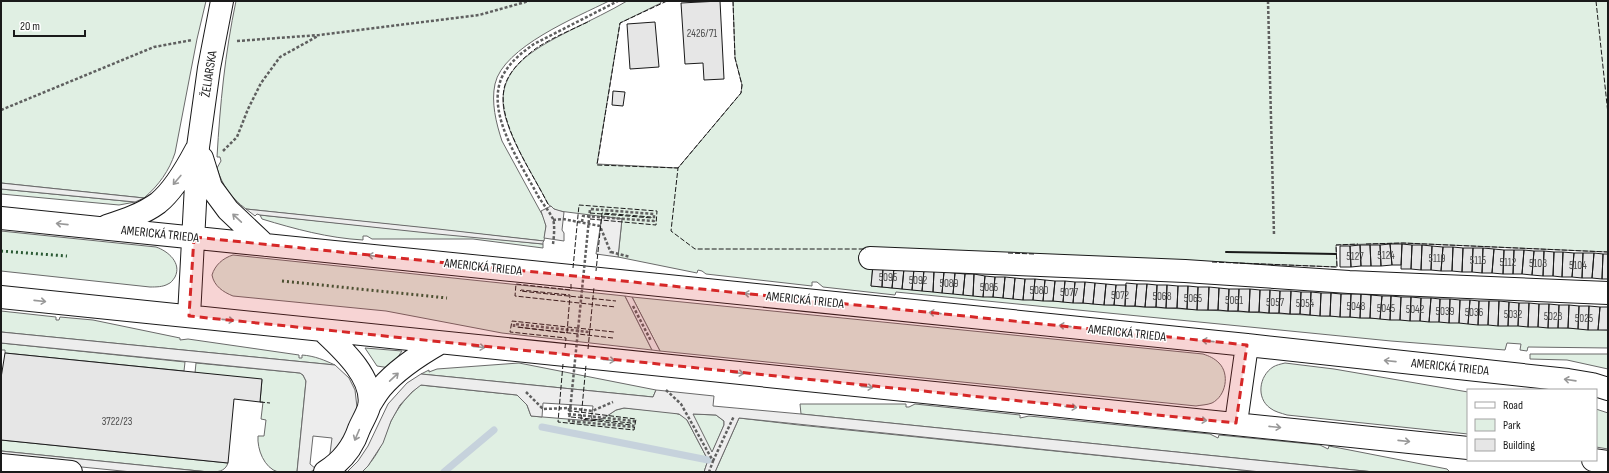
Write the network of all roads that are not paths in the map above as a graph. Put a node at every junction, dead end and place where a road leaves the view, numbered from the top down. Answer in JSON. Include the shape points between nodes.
{"nodes":[{"id":1,"x":222,"y":1,"type":"edge"},
{"id":2,"x":198,"y":147,"type":"junction"},
{"id":3,"x":1,"y":218,"type":"edge"},
{"id":4,"x":101,"y":228,"type":"junction"},
{"id":5,"x":194,"y":237,"type":"junction"},
{"id":6,"x":265,"y":245,"type":"junction"},
{"id":7,"x":870,"y":258,"type":"dead end"},
{"id":8,"x":1608,"y":293,"type":"edge"},
{"id":9,"x":1,"y":297,"type":"edge"},
{"id":10,"x":189,"y":316,"type":"junction"},
{"id":11,"x":322,"y":331,"type":"junction"},
{"id":12,"x":440,"y":343,"type":"junction"},
{"id":13,"x":1247,"y":345,"type":"junction"},
{"id":14,"x":1608,"y":389,"type":"edge"},
{"id":15,"x":369,"y":406,"type":"junction"},
{"id":16,"x":1236,"y":423,"type":"junction"},
{"id":17,"x":1467,"y":448,"type":"edge"},
{"id":18,"x":1597,"y":461,"type":"edge"},
{"id":19,"x":1608,"y":462,"type":"edge"},
{"id":20,"x":1,"y":465,"type":"edge"},
{"id":21,"x":71,"y":472,"type":"edge"},
{"id":22,"x":325,"y":472,"type":"edge"}],
"edges":[{"from":1,"to":2,"type":"street","name":"ŽELIARSKA"},
{"from":2,"to":4,"type":"street","one_way":true,"via":[[182,175],[159,202],[135,216]]},
{"from":2,"to":5,"type":"street","name":"ŽELIARSKA"},
{"from":6,"to":2,"type":"street","one_way":true,"via":[[228,210],[211,187]]},
{"from":4,"to":3,"type":"street","name":"AMERICKÁ TRIEDA","one_way":true},
{"from":4,"to":5,"type":"street","name":"AMERICKÁ TRIEDA"},
{"from":5,"to":6,"type":"street","name":"AMERICKÁ TRIEDA"},
{"from":5,"to":10,"type":"street","name":"ŽELIARSKA"},
{"from":13,"to":6,"type":"street","name":"AMERICKÁ TRIEDA","one_way":true},
{"from":7,"to":8,"type":"street"},
{"from":9,"to":10,"type":"street","one_way":true},
{"from":10,"to":11,"type":"street","one_way":true},
{"from":11,"to":12,"type":"street"},
{"from":11,"to":15,"type":"street","via":[[348,354],[361,372],[369,394]]},
{"from":15,"to":12,"type":"street","one_way":true,"via":[[381,388],[405,366]]},
{"from":12,"to":16,"type":"street","one_way":true},
{"from":14,"to":13,"type":"street","name":"AMERICKÁ TRIEDA","one_way":true,"via":[[1568,380]]},
{"from":13,"to":16,"type":"street"},
{"from":15,"to":22,"type":"street","one_way":true,"via":[[349,450]]},
{"from":16,"to":17,"type":"street","one_way":true},
{"from":18,"to":19,"type":"street"},
{"from":20,"to":21,"type":"street"}]}
